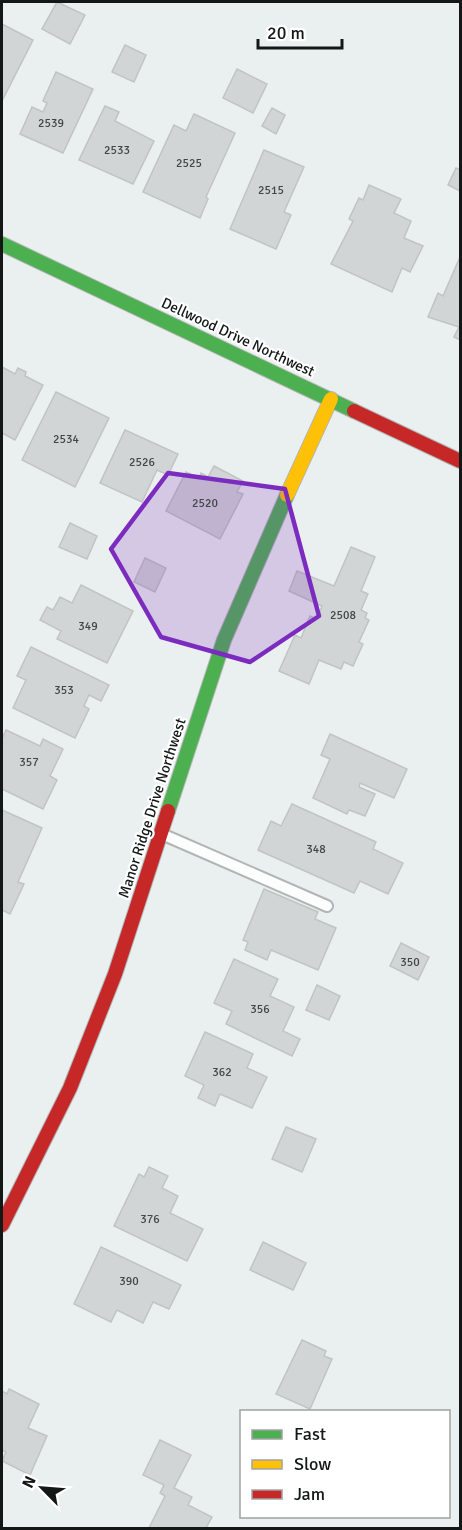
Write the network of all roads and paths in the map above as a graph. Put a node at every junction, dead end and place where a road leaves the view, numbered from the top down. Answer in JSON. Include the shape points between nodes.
{"nodes":[{"id":1,"x":2,"y":244,"type":"edge"},
{"id":2,"x":331,"y":399,"type":"junction"},
{"id":3,"x":460,"y":460,"type":"edge"},
{"id":4,"x":160,"y":834,"type":"junction"},
{"id":5,"x":327,"y":906,"type":"dead end"},
{"id":6,"x":2,"y":1225,"type":"edge"}],
"edges":[{"from":1,"to":2,"type":"street","name":"Dellwood Drive Northwest"},
{"from":2,"to":3,"type":"street","name":"Dellwood Drive Northwest"},
{"from":2,"to":4,"type":"street","name":"Manor Ridge Drive Northwest","via":[[224,640]]},
{"from":4,"to":5,"type":"lane"},
{"from":4,"to":6,"type":"street","name":"Manor Ridge Drive Northwest","via":[[115,974],[70,1088]]}]}
